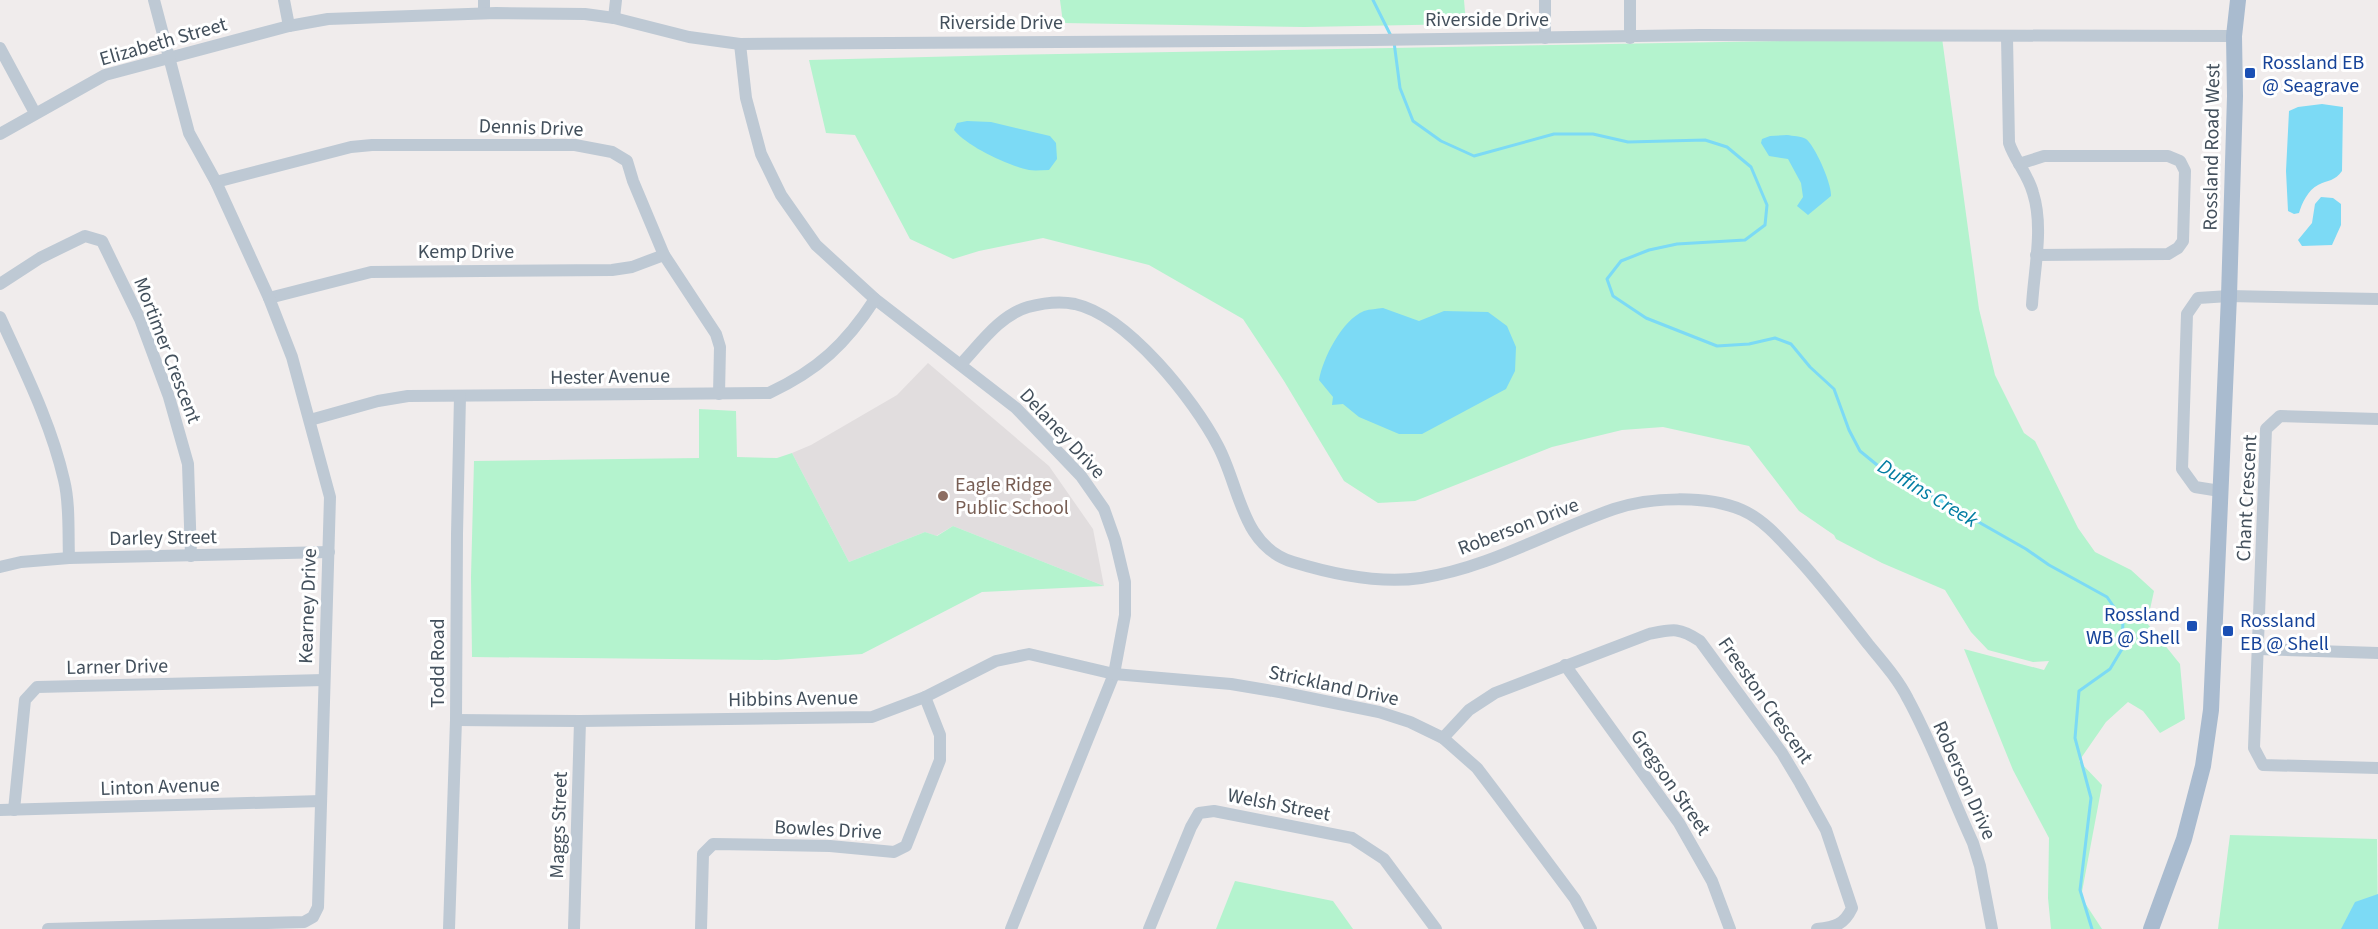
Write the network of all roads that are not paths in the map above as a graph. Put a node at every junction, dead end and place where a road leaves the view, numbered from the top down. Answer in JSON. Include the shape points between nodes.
{"nodes":[{"id":1,"x":154,"y":0,"type":"edge"},
{"id":2,"x":284,"y":0,"type":"edge"},
{"id":3,"x":484,"y":0,"type":"edge"},
{"id":4,"x":616,"y":0,"type":"edge"},
{"id":5,"x":1545,"y":0,"type":"edge"},
{"id":6,"x":1630,"y":0,"type":"edge"},
{"id":7,"x":2238,"y":0,"type":"edge"},
{"id":8,"x":484,"y":13,"type":"junction"},
{"id":9,"x":614,"y":18,"type":"junction"},
{"id":10,"x":289,"y":26,"type":"junction"},
{"id":11,"x":2234,"y":36,"type":"junction"},
{"id":12,"x":2007,"y":37,"type":"junction"},
{"id":13,"x":1545,"y":38,"type":"junction"},
{"id":14,"x":1630,"y":38,"type":"junction"},
{"id":15,"x":740,"y":44,"type":"junction"},
{"id":16,"x":0,"y":48,"type":"edge"},
{"id":17,"x":169,"y":58,"type":"junction"},
{"id":18,"x":35,"y":113,"type":"junction"},
{"id":19,"x":0,"y":134,"type":"edge"},
{"id":20,"x":2019,"y":164,"type":"junction"},
{"id":21,"x":216,"y":182,"type":"junction"},
{"id":22,"x":664,"y":255,"type":"junction"},
{"id":23,"x":2036,"y":255,"type":"junction"},
{"id":24,"x":0,"y":284,"type":"edge"},
{"id":25,"x":2229,"y":296,"type":"junction"},
{"id":26,"x":269,"y":298,"type":"junction"},
{"id":27,"x":2378,"y":298,"type":"edge"},
{"id":28,"x":875,"y":299,"type":"junction"},
{"id":29,"x":2032,"y":305,"type":"dead end"},
{"id":30,"x":0,"y":317,"type":"edge"},
{"id":31,"x":961,"y":364,"type":"junction"},
{"id":32,"x":719,"y":394,"type":"junction"},
{"id":33,"x":460,"y":396,"type":"junction"},
{"id":34,"x":2378,"y":418,"type":"edge"},
{"id":35,"x":310,"y":420,"type":"junction"},
{"id":36,"x":2220,"y":491,"type":"junction"},
{"id":37,"x":329,"y":552,"type":"junction"},
{"id":38,"x":191,"y":556,"type":"junction"},
{"id":39,"x":69,"y":558,"type":"junction"},
{"id":40,"x":0,"y":567,"type":"edge"},
{"id":41,"x":2259,"y":649,"type":"junction"},
{"id":42,"x":2378,"y":653,"type":"edge"},
{"id":43,"x":1565,"y":665,"type":"junction"},
{"id":44,"x":1114,"y":674,"type":"junction"},
{"id":45,"x":324,"y":680,"type":"junction"},
{"id":46,"x":925,"y":697,"type":"junction"},
{"id":47,"x":456,"y":720,"type":"junction"},
{"id":48,"x":580,"y":721,"type":"junction"},
{"id":49,"x":1443,"y":738,"type":"junction"},
{"id":50,"x":2378,"y":768,"type":"edge"},
{"id":51,"x":321,"y":801,"type":"junction"},
{"id":52,"x":0,"y":810,"type":"edge"},
{"id":53,"x":14,"y":810,"type":"junction"},
{"id":54,"x":48,"y":929,"type":"edge"},
{"id":55,"x":449,"y":929,"type":"edge"},
{"id":56,"x":574,"y":929,"type":"edge"},
{"id":57,"x":701,"y":929,"type":"edge"},
{"id":58,"x":1011,"y":929,"type":"edge"},
{"id":59,"x":1149,"y":929,"type":"edge"},
{"id":60,"x":1437,"y":929,"type":"edge"},
{"id":61,"x":1591,"y":929,"type":"edge"},
{"id":62,"x":1730,"y":929,"type":"edge"},
{"id":63,"x":1817,"y":929,"type":"edge"},
{"id":64,"x":1992,"y":929,"type":"edge"},
{"id":65,"x":2151,"y":929,"type":"edge"}],
"edges":[{"from":1,"to":17,"type":"street","name":"Kearney Drive"},
{"from":2,"to":10,"type":"street"},
{"from":3,"to":8,"type":"street"},
{"from":4,"to":9,"type":"street"},
{"from":5,"to":13,"type":"street"},
{"from":6,"to":14,"type":"street"},
{"from":7,"to":11,"type":"main road","name":"Rossland Road West"},
{"from":8,"to":9,"type":"street","name":"Elizabeth Street"},
{"from":8,"to":10,"type":"street","name":"Elizabeth Street","via":[[367,16]]},
{"from":9,"to":15,"type":"street","name":"Elizabeth Street","via":[[689,37]]},
{"from":10,"to":17,"type":"street","name":"Elizabeth Street"},
{"from":11,"to":12,"type":"street","name":"Riverside Drive"},
{"from":11,"to":25,"type":"main road","name":"Rossland Road West"},
{"from":12,"to":14,"type":"street","name":"Riverside Drive"},
{"from":12,"to":20,"type":"street","via":[[2008,143]]},
{"from":13,"to":14,"type":"street","name":"Riverside Drive"},
{"from":13,"to":15,"type":"street","name":"Riverside Drive"},
{"from":15,"to":28,"type":"street","name":"Delaney Drive","via":[[751,120],[761,154],[781,195],[816,244]]},
{"from":16,"to":18,"type":"street"},
{"from":17,"to":18,"type":"street","name":"Elizabeth Street","via":[[105,75]]},
{"from":17,"to":21,"type":"street","name":"Kearney Drive","via":[[189,133]]},
{"from":18,"to":19,"type":"street","name":"Elizabeth Street"},
{"from":20,"to":23,"type":"street","via":[[2034,194]]},
{"from":20,"to":23,"type":"street","via":[[2043,156],[2168,156],[2180,161],[2185,171],[2183,241],[2174,251]]},
{"from":21,"to":22,"type":"street","name":"Dennis Drive","via":[[351,147],[575,145],[612,152],[627,160]]},
{"from":21,"to":26,"type":"street","name":"Kearney Drive"},
{"from":22,"to":26,"type":"street","name":"Kemp Drive","via":[[612,270],[371,272]]},
{"from":22,"to":32,"type":"street","name":"Dennis Drive","via":[[716,334],[720,347]]},
{"from":23,"to":29,"type":"street"},
{"from":24,"to":38,"type":"street","name":"Mortimer Crescent","via":[[85,236],[102,241],[140,319],[169,397],[188,464]]},
{"from":25,"to":27,"type":"street"},
{"from":25,"to":36,"type":"main road","name":"Rossland Road West"},
{"from":25,"to":36,"type":"street","via":[[2198,298],[2187,314],[2182,469],[2195,487]]},
{"from":26,"to":35,"type":"street","name":"Kearney Drive","via":[[292,357]]},
{"from":28,"to":31,"type":"street","name":"Delaney Drive"},
{"from":28,"to":32,"type":"street","name":"Hester Avenue","via":[[844,343],[784,386],[769,393]]},
{"from":30,"to":39,"type":"street","via":[[39,403],[65,482]]},
{"from":31,"to":44,"type":"street","name":"Delaney Drive","via":[[1016,408],[1081,476],[1104,509],[1125,582],[1125,615]]},
{"from":31,"to":64,"type":"street","name":"Roberson Drive","via":[[1002,321],[1026,307],[1055,302],[1095,311],[1124,331],[1189,400],[1219,448],[1248,523],[1260,542],[1272,553],[1291,561],[1350,575],[1389,580],[1450,572],[1615,509],[1646,501],[1721,503],[1745,511],[1769,529],[1815,578],[1907,697],[1972,843]]},
{"from":32,"to":33,"type":"street","name":"Hester Avenue"},
{"from":33,"to":35,"type":"street","name":"Hester Avenue","via":[[408,396]]},
{"from":33,"to":47,"type":"street","name":"Todd Road"},
{"from":34,"to":41,"type":"street","name":"Chant Crescent","via":[[2280,416],[2266,429]]},
{"from":35,"to":37,"type":"street","name":"Kearney Drive","via":[[330,497]]},
{"from":36,"to":65,"type":"main road","name":"Rossland Road West","via":[[2211,710],[2205,755],[2184,839]]},
{"from":37,"to":38,"type":"street","name":"Darley Street"},
{"from":37,"to":45,"type":"street","name":"Kearney Drive"},
{"from":38,"to":39,"type":"street","name":"Darley Street"},
{"from":39,"to":40,"type":"street","name":"Darley Street"},
{"from":41,"to":42,"type":"street"},
{"from":41,"to":50,"type":"street","name":"Chant Crescent","via":[[2254,748],[2263,765]]},
{"from":43,"to":49,"type":"street","name":"Freeston Crescent","via":[[1495,693],[1469,710]]},
{"from":43,"to":62,"type":"street","name":"Gregson Street","via":[[1679,823],[1712,881]]},
{"from":43,"to":63,"type":"street","name":"Freeston Crescent","via":[[1674,628],[1700,641],[1782,753],[1826,830],[1852,908],[1846,921]]},
{"from":44,"to":46,"type":"street","name":"Hibbins Avenue","via":[[1043,656],[1014,655]]},
{"from":44,"to":49,"type":"street","name":"Strickland Drive","via":[[1231,684],[1379,712]]},
{"from":44,"to":58,"type":"street","name":"Delaney Drive"},
{"from":45,"to":51,"type":"street","name":"Kearney Drive"},
{"from":45,"to":53,"type":"street","name":"Larner Drive","via":[[37,687],[25,700]]},
{"from":46,"to":48,"type":"street","name":"Hibbins Avenue","via":[[873,717]]},
{"from":46,"to":57,"type":"street","name":"Bowles Drive","via":[[940,735],[940,760],[906,846],[894,852],[830,846],[712,844],[703,854]]},
{"from":47,"to":48,"type":"street","name":"Hibbins Avenue"},
{"from":47,"to":55,"type":"street","name":"Todd Road"},
{"from":48,"to":56,"type":"street","name":"Maggs Street"},
{"from":49,"to":61,"type":"street","name":"Strickland Drive","via":[[1477,768],[1499,796],[1575,898]]},
{"from":51,"to":53,"type":"street","name":"Linton Avenue"},
{"from":51,"to":54,"type":"street","name":"Kearney Drive","via":[[318,907],[313,917],[303,922]]},
{"from":52,"to":53,"type":"street","name":"Linton Avenue"},
{"from":59,"to":60,"type":"street","name":"Welsh Street","via":[[1198,813],[1214,811],[1352,838],[1384,859]]}]}
